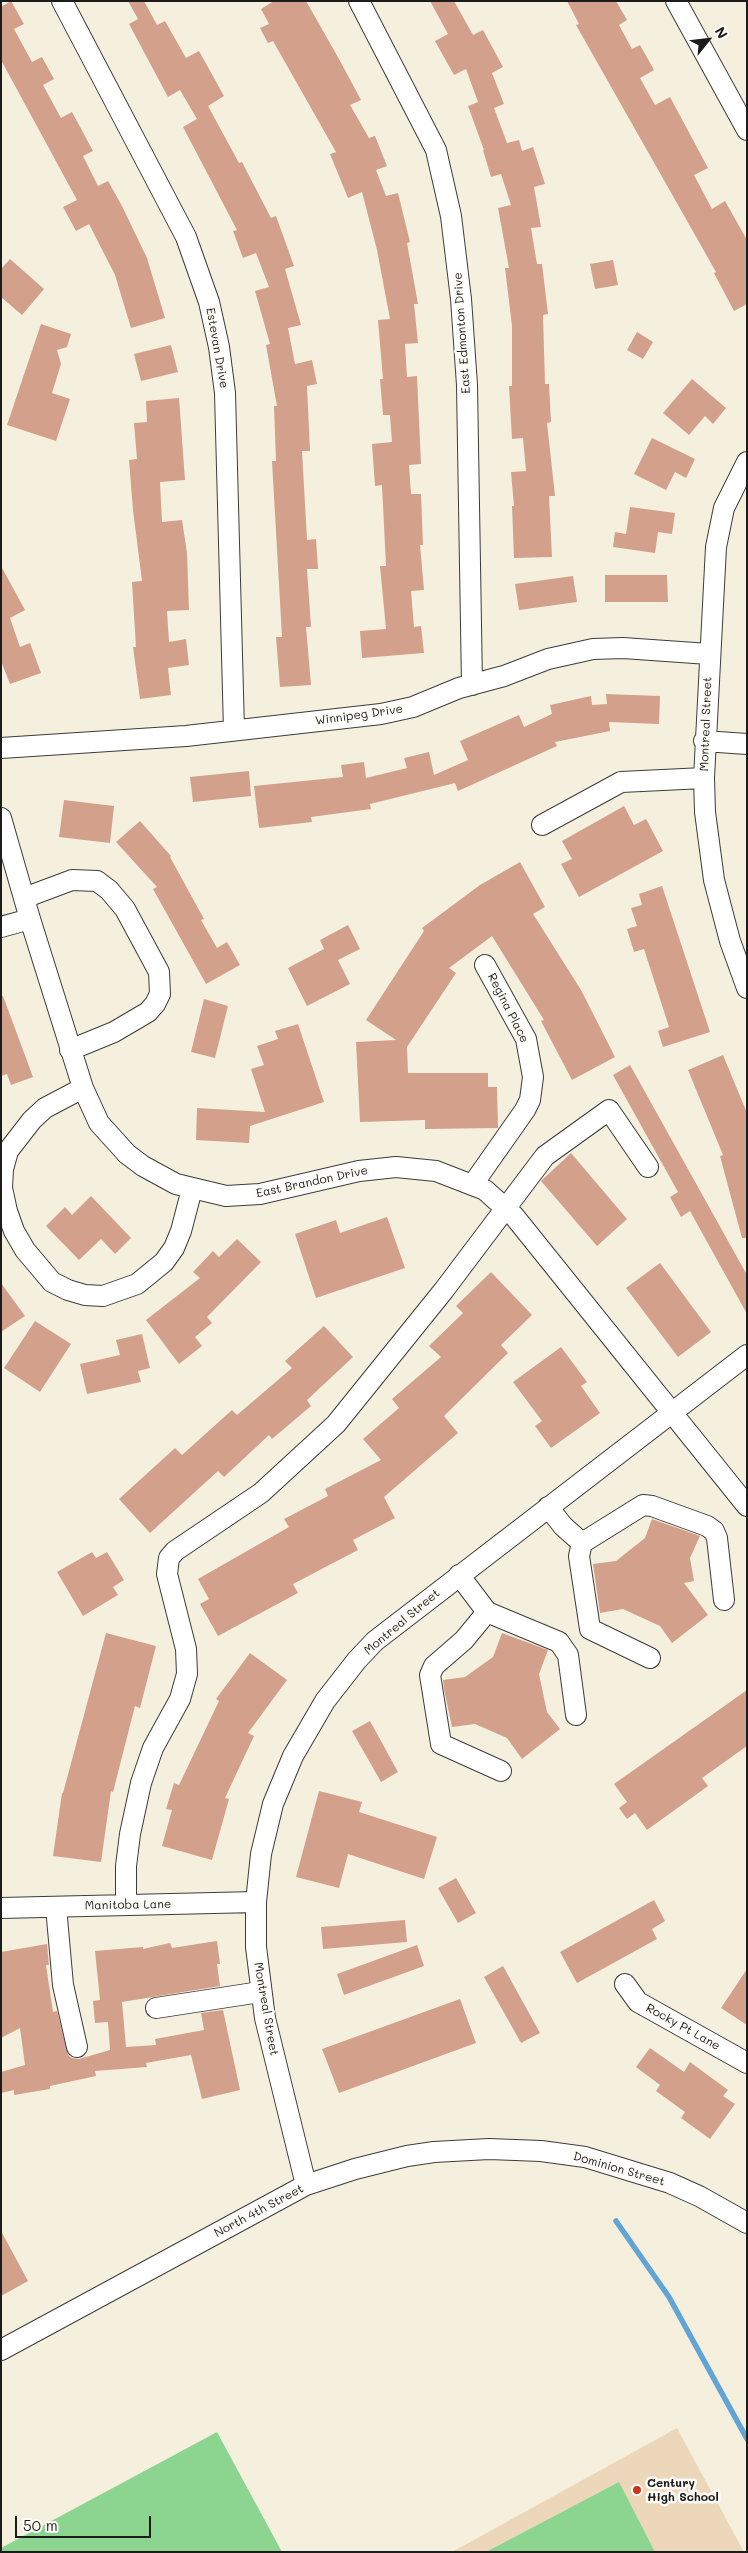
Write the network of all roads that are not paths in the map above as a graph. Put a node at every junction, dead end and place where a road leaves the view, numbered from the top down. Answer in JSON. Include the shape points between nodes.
{"nodes":[{"id":1,"x":62,"y":1,"type":"edge"},
{"id":2,"x":359,"y":1,"type":"edge"},
{"id":3,"x":676,"y":1,"type":"edge"},
{"id":4,"x":747,"y":130,"type":"edge"},
{"id":5,"x":747,"y":462,"type":"edge"},
{"id":6,"x":709,"y":654,"type":"junction"},
{"id":7,"x":472,"y":685,"type":"junction"},
{"id":8,"x":234,"y":730,"type":"junction"},
{"id":9,"x":704,"y":742,"type":"junction"},
{"id":10,"x":747,"y":744,"type":"edge"},
{"id":11,"x":1,"y":748,"type":"edge"},
{"id":12,"x":704,"y":778,"type":"junction"},
{"id":13,"x":1,"y":818,"type":"edge"},
{"id":14,"x":542,"y":825,"type":"dead end"},
{"id":15,"x":24,"y":898,"type":"junction"},
{"id":16,"x":30,"y":919,"type":"junction"},
{"id":17,"x":1,"y":927,"type":"edge"},
{"id":18,"x":485,"y":965,"type":"dead end"},
{"id":19,"x":747,"y":988,"type":"edge"},
{"id":20,"x":70,"y":1050,"type":"junction"},
{"id":21,"x":83,"y":1088,"type":"junction"},
{"id":22,"x":648,"y":1167,"type":"dead end"},
{"id":23,"x":473,"y":1184,"type":"junction"},
{"id":24,"x":192,"y":1189,"type":"junction"},
{"id":25,"x":505,"y":1206,"type":"junction"},
{"id":26,"x":747,"y":1355,"type":"edge"},
{"id":27,"x":672,"y":1413,"type":"junction"},
{"id":28,"x":747,"y":1506,"type":"edge"},
{"id":29,"x":548,"y":1507,"type":"junction"},
{"id":30,"x":582,"y":1543,"type":"junction"},
{"id":31,"x":459,"y":1575,"type":"junction"},
{"id":32,"x":724,"y":1600,"type":"dead end"},
{"id":33,"x":487,"y":1612,"type":"junction"},
{"id":34,"x":650,"y":1658,"type":"dead end"},
{"id":35,"x":576,"y":1715,"type":"dead end"},
{"id":36,"x":501,"y":1771,"type":"dead end"},
{"id":37,"x":256,"y":1902,"type":"junction"},
{"id":38,"x":126,"y":1905,"type":"junction"},
{"id":39,"x":56,"y":1907,"type":"junction"},
{"id":40,"x":1,"y":1908,"type":"edge"},
{"id":41,"x":625,"y":1984,"type":"dead end"},
{"id":42,"x":260,"y":1992,"type":"junction"},
{"id":43,"x":156,"y":2008,"type":"dead end"},
{"id":44,"x":77,"y":2047,"type":"dead end"},
{"id":45,"x":747,"y":2063,"type":"edge"},
{"id":46,"x":541,"y":2151,"type":"joint"},
{"id":47,"x":306,"y":2185,"type":"junction"},
{"id":48,"x":747,"y":2223,"type":"edge"},
{"id":49,"x":1,"y":2350,"type":"edge"}],
"edges":[{"from":1,"to":8,"type":"street","name":"Estevan Drive","via":[[186,237],[209,302],[225,393]]},
{"from":2,"to":7,"type":"street","name":"East Edmonton Drive","via":[[436,150],[451,216],[467,385]]},
{"from":3,"to":4,"type":"street"},
{"from":5,"to":6,"type":"street","name":"Montreal Street","via":[[730,492],[719,528]]},
{"from":6,"to":7,"type":"street","name":"Winnipeg Drive","via":[[593,649],[548,659]]},
{"from":6,"to":9,"type":"street","name":"Montreal Street"},
{"from":7,"to":8,"type":"street","name":"Winnipeg Drive","via":[[413,707],[381,714]]},
{"from":8,"to":11,"type":"street","name":"Winnipeg Drive"},
{"from":9,"to":10,"type":"street"},
{"from":9,"to":12,"type":"street","name":"Montreal Street"},
{"from":12,"to":14,"type":"street","via":[[621,782]]},
{"from":12,"to":19,"type":"street","name":"Montreal Street","via":[[714,880],[730,941]]},
{"from":13,"to":15,"type":"street","name":"East Brandon Drive"},
{"from":15,"to":16,"type":"street","name":"East Brandon Drive"},
{"from":15,"to":20,"type":"street","via":[[72,880],[97,881],[118,899],[159,972],[160,994],[148,1012],[114,1032]]},
{"from":16,"to":17,"type":"street"},
{"from":16,"to":20,"type":"street","name":"East Brandon Drive"},
{"from":18,"to":23,"type":"street","name":"Regina Place","via":[[526,1039],[533,1077],[530,1100],[525,1110]]},
{"from":20,"to":21,"type":"street","name":"East Brandon Drive"},
{"from":21,"to":24,"type":"street","name":"East Brandon Drive","via":[[98,1123],[127,1154],[159,1176]]},
{"from":21,"to":24,"type":"street","via":[[45,1108],[32,1120],[8,1151],[2,1168],[6,1211],[14,1231],[25,1250],[52,1282],[68,1290],[94,1296],[104,1296],[137,1284],[164,1262],[174,1248]]},
{"from":22,"to":25,"type":"street","via":[[608,1110],[545,1156]]},
{"from":23,"to":24,"type":"street","name":"East Brandon Drive","via":[[436,1171],[396,1167],[359,1171],[242,1197]]},
{"from":23,"to":25,"type":"street","name":"East Brandon Drive"},
{"from":25,"to":27,"type":"street","name":"East Brandon Drive"},
{"from":25,"to":38,"type":"street","via":[[444,1290],[336,1424],[260,1493],[169,1558],[167,1574],[186,1648],[187,1674],[180,1699],[153,1748],[141,1783],[126,1866]]},
{"from":26,"to":27,"type":"street","name":"Montreal Street"},
{"from":27,"to":28,"type":"street","name":"East Brandon Drive"},
{"from":27,"to":29,"type":"street","name":"Montreal Street"},
{"from":29,"to":30,"type":"street"},
{"from":29,"to":31,"type":"street","name":"Montreal Street"},
{"from":30,"to":32,"type":"street","via":[[643,1505],[707,1526],[714,1531],[716,1538]]},
{"from":30,"to":34,"type":"street","via":[[580,1556],[590,1629]]},
{"from":31,"to":33,"type":"street"},
{"from":31,"to":37,"type":"street","name":"Montreal Street","via":[[375,1641],[325,1701],[293,1756],[273,1804],[261,1854]]},
{"from":33,"to":35,"type":"street","via":[[559,1642],[568,1655]]},
{"from":33,"to":36,"type":"street","via":[[464,1640],[434,1666],[430,1675],[441,1744]]},
{"from":37,"to":38,"type":"street","name":"Manitoba Lane"},
{"from":37,"to":42,"type":"street","name":"Montreal Street"},
{"from":38,"to":39,"type":"street","name":"Manitoba Lane"},
{"from":39,"to":40,"type":"street","name":"Manitoba Lane"},
{"from":39,"to":44,"type":"street","via":[[63,1985]]},
{"from":41,"to":45,"type":"street","name":"Rocky Pt Lane","via":[[638,2002]]},
{"from":42,"to":43,"type":"street"},
{"from":42,"to":47,"type":"street","name":"Montreal Street"},
{"from":46,"to":47,"type":"street","name":"North 4th Street","via":[[434,2152],[373,2164]]},
{"from":46,"to":48,"type":"street","name":"Dominion Street","via":[[585,2157],[640,2172],[699,2196]]},
{"from":47,"to":49,"type":"street","name":"North 4th Street"}]}
